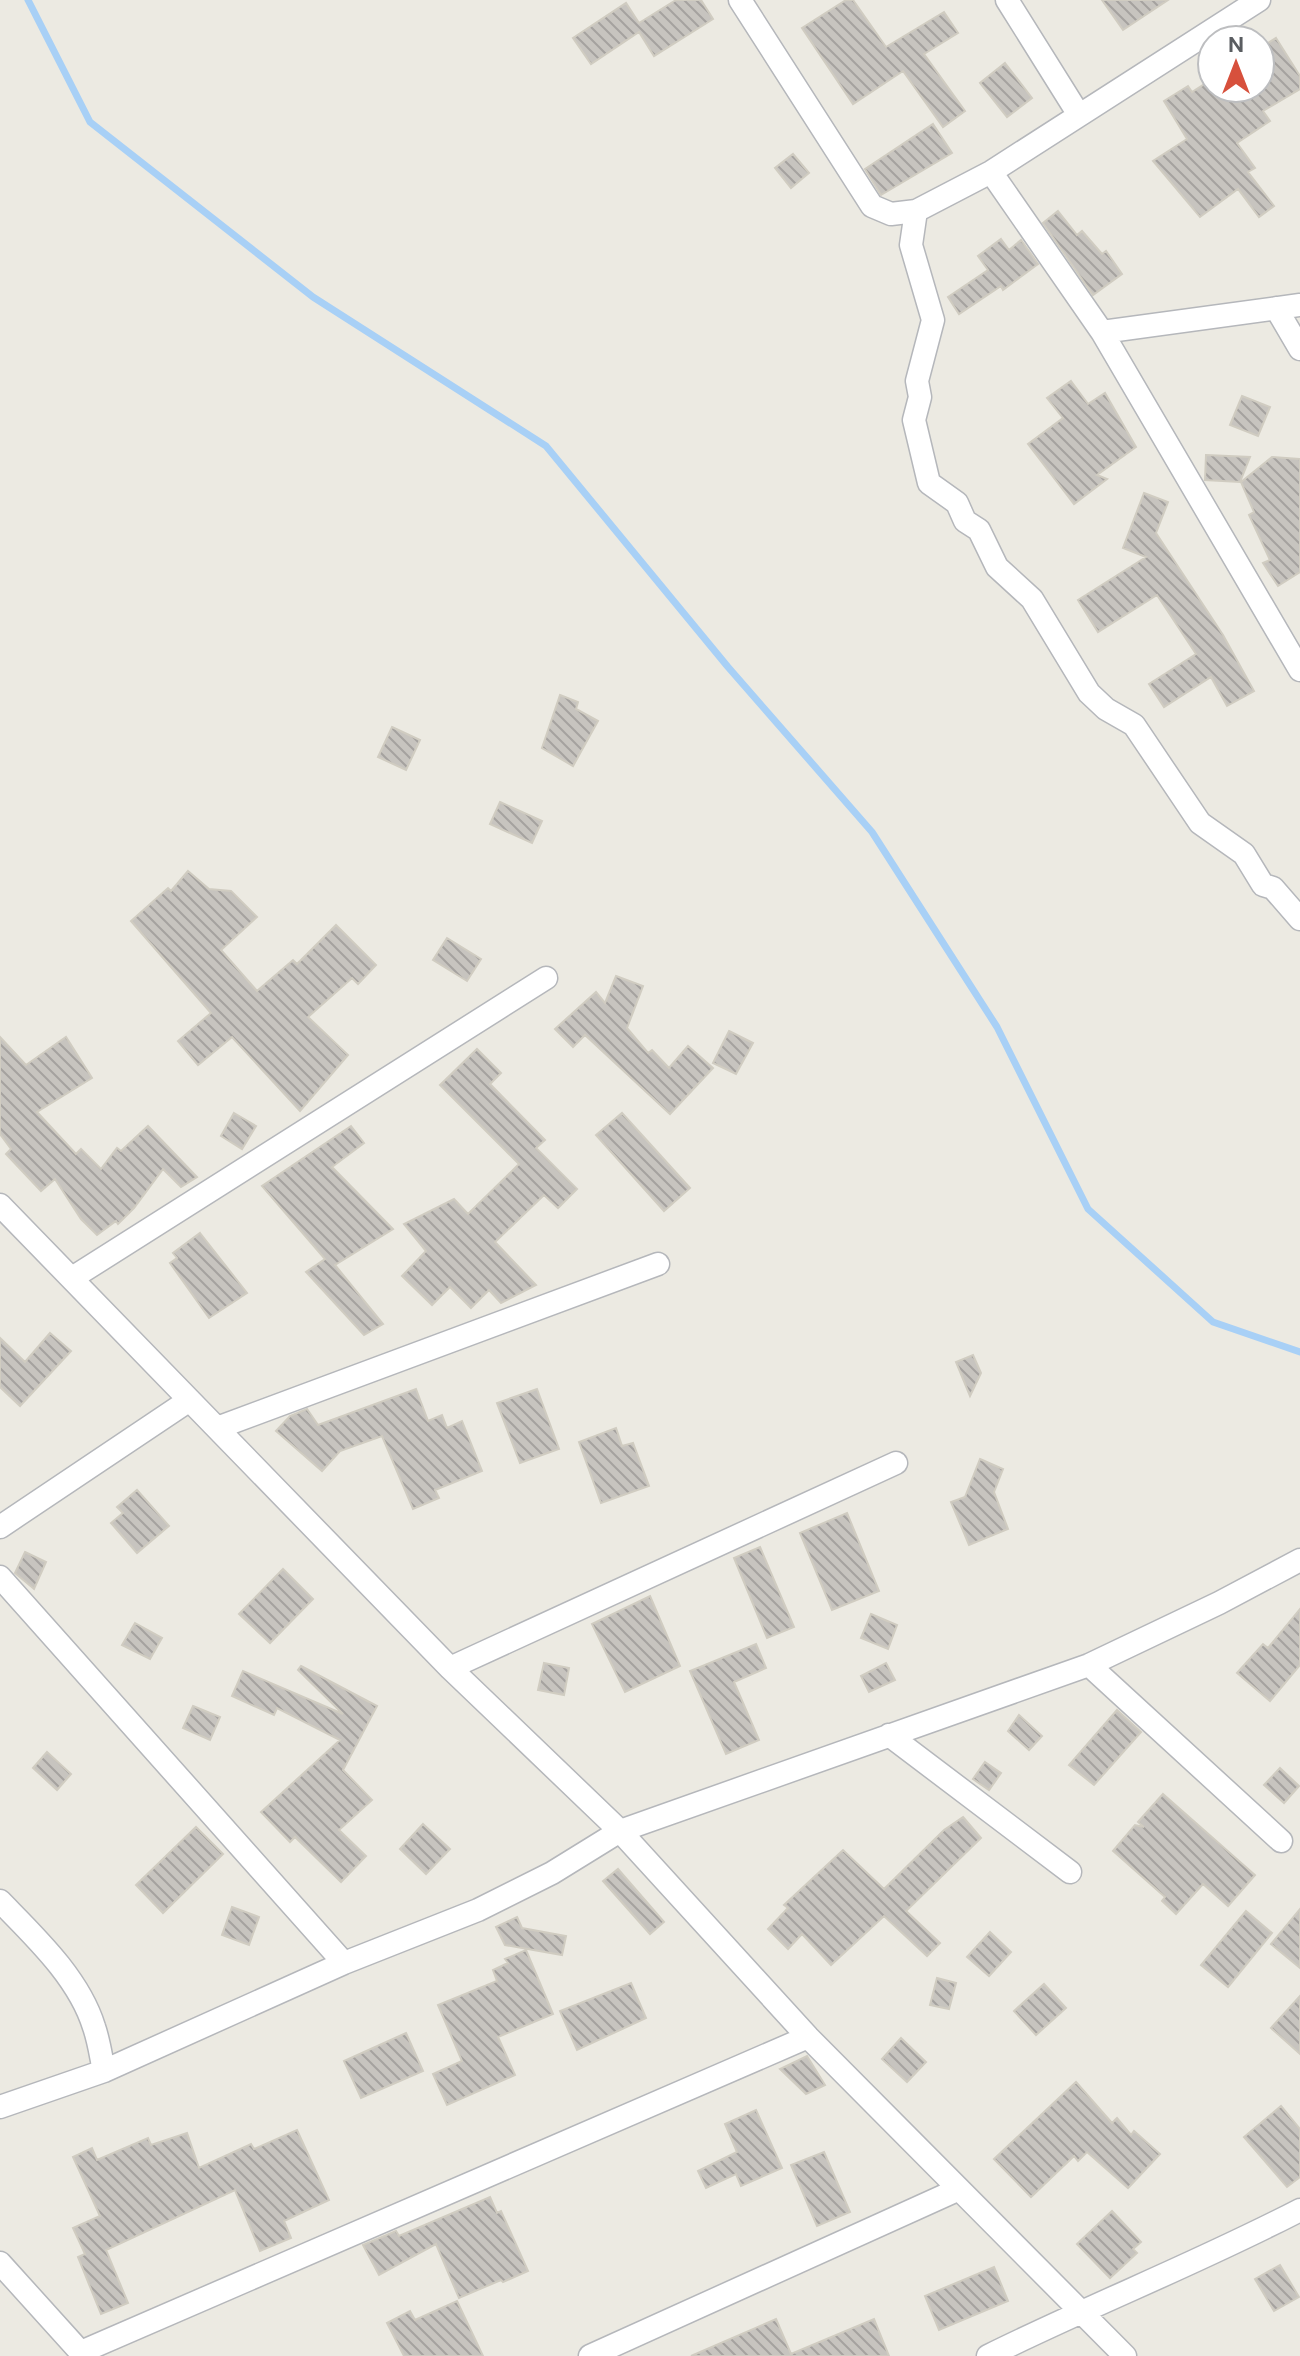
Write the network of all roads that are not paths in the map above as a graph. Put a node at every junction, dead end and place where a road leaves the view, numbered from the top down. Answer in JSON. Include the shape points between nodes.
{"nodes":[{"id":1,"x":740,"y":0,"type":"edge"},
{"id":2,"x":1007,"y":0,"type":"edge"},
{"id":3,"x":1259,"y":0,"type":"edge"},
{"id":4,"x":1079,"y":115,"type":"junction"},
{"id":5,"x":991,"y":172,"type":"junction"},
{"id":6,"x":916,"y":211,"type":"junction"},
{"id":7,"x":1300,"y":305,"type":"edge"},
{"id":8,"x":1276,"y":308,"type":"junction"},
{"id":9,"x":1102,"y":332,"type":"junction"},
{"id":10,"x":1300,"y":349,"type":"edge"},
{"id":11,"x":1300,"y":670,"type":"edge"},
{"id":12,"x":1300,"y":919,"type":"edge"},
{"id":13,"x":546,"y":978,"type":"dead end"},
{"id":14,"x":0,"y":1205,"type":"edge"},
{"id":15,"x":658,"y":1264,"type":"dead end"},
{"id":16,"x":72,"y":1278,"type":"junction"},
{"id":17,"x":188,"y":1401,"type":"junction"},
{"id":18,"x":217,"y":1428,"type":"junction"},
{"id":19,"x":896,"y":1463,"type":"dead end"},
{"id":20,"x":0,"y":1527,"type":"edge"},
{"id":21,"x":1300,"y":1560,"type":"edge"},
{"id":22,"x":0,"y":1577,"type":"edge"},
{"id":23,"x":1089,"y":1665,"type":"junction"},
{"id":24,"x":450,"y":1668,"type":"junction"},
{"id":25,"x":889,"y":1735,"type":"junction"},
{"id":26,"x":620,"y":1831,"type":"junction"},
{"id":27,"x":1281,"y":1841,"type":"dead end"},
{"id":28,"x":1070,"y":1872,"type":"dead end"},
{"id":29,"x":0,"y":1901,"type":"edge"},
{"id":30,"x":344,"y":1963,"type":"junction"},
{"id":31,"x":808,"y":2037,"type":"junction"},
{"id":32,"x":104,"y":2071,"type":"junction"},
{"id":33,"x":0,"y":2107,"type":"edge"},
{"id":34,"x":957,"y":2190,"type":"junction"},
{"id":35,"x":1300,"y":2210,"type":"edge"},
{"id":36,"x":0,"y":2263,"type":"edge"},
{"id":37,"x":1081,"y":2310,"type":"junction"},
{"id":38,"x":83,"y":2354,"type":"edge"},
{"id":39,"x":590,"y":2356,"type":"edge"},
{"id":40,"x":988,"y":2356,"type":"edge"},
{"id":41,"x":1125,"y":2356,"type":"edge"}],
"edges":[{"from":1,"to":6,"type":"street","via":[[872,206],[891,214]]},
{"from":2,"to":4,"type":"street"},
{"from":3,"to":4,"type":"street"},
{"from":4,"to":5,"type":"street"},
{"from":5,"to":6,"type":"street"},
{"from":5,"to":9,"type":"street"},
{"from":6,"to":12,"type":"street","via":[[911,245],[933,320],[917,381],[920,397],[914,420],[929,483],[957,503],[965,521],[979,530],[997,567],[1032,599],[1089,693],[1134,725],[1200,823],[1244,854],[1263,885],[1273,888]]},
{"from":7,"to":8,"type":"street"},
{"from":8,"to":9,"type":"street"},
{"from":8,"to":10,"type":"street"},
{"from":9,"to":11,"type":"street"},
{"from":13,"to":16,"type":"street"},
{"from":14,"to":16,"type":"street"},
{"from":15,"to":18,"type":"street"},
{"from":16,"to":17,"type":"street"},
{"from":17,"to":18,"type":"street"},
{"from":17,"to":20,"type":"street"},
{"from":18,"to":24,"type":"street"},
{"from":19,"to":24,"type":"street"},
{"from":21,"to":23,"type":"street"},
{"from":22,"to":30,"type":"street"},
{"from":23,"to":25,"type":"street"},
{"from":23,"to":27,"type":"street"},
{"from":24,"to":26,"type":"street"},
{"from":25,"to":26,"type":"street"},
{"from":25,"to":28,"type":"street"},
{"from":26,"to":30,"type":"street","via":[[478,1910]]},
{"from":26,"to":31,"type":"street"},
{"from":29,"to":32,"type":"street","via":[[84,2003]]},
{"from":30,"to":32,"type":"street"},
{"from":31,"to":34,"type":"street"},
{"from":31,"to":38,"type":"street"},
{"from":32,"to":33,"type":"street"},
{"from":34,"to":37,"type":"street"},
{"from":34,"to":39,"type":"street"},
{"from":35,"to":37,"type":"street"},
{"from":36,"to":38,"type":"street"},
{"from":37,"to":40,"type":"street"},
{"from":37,"to":41,"type":"street"}]}
